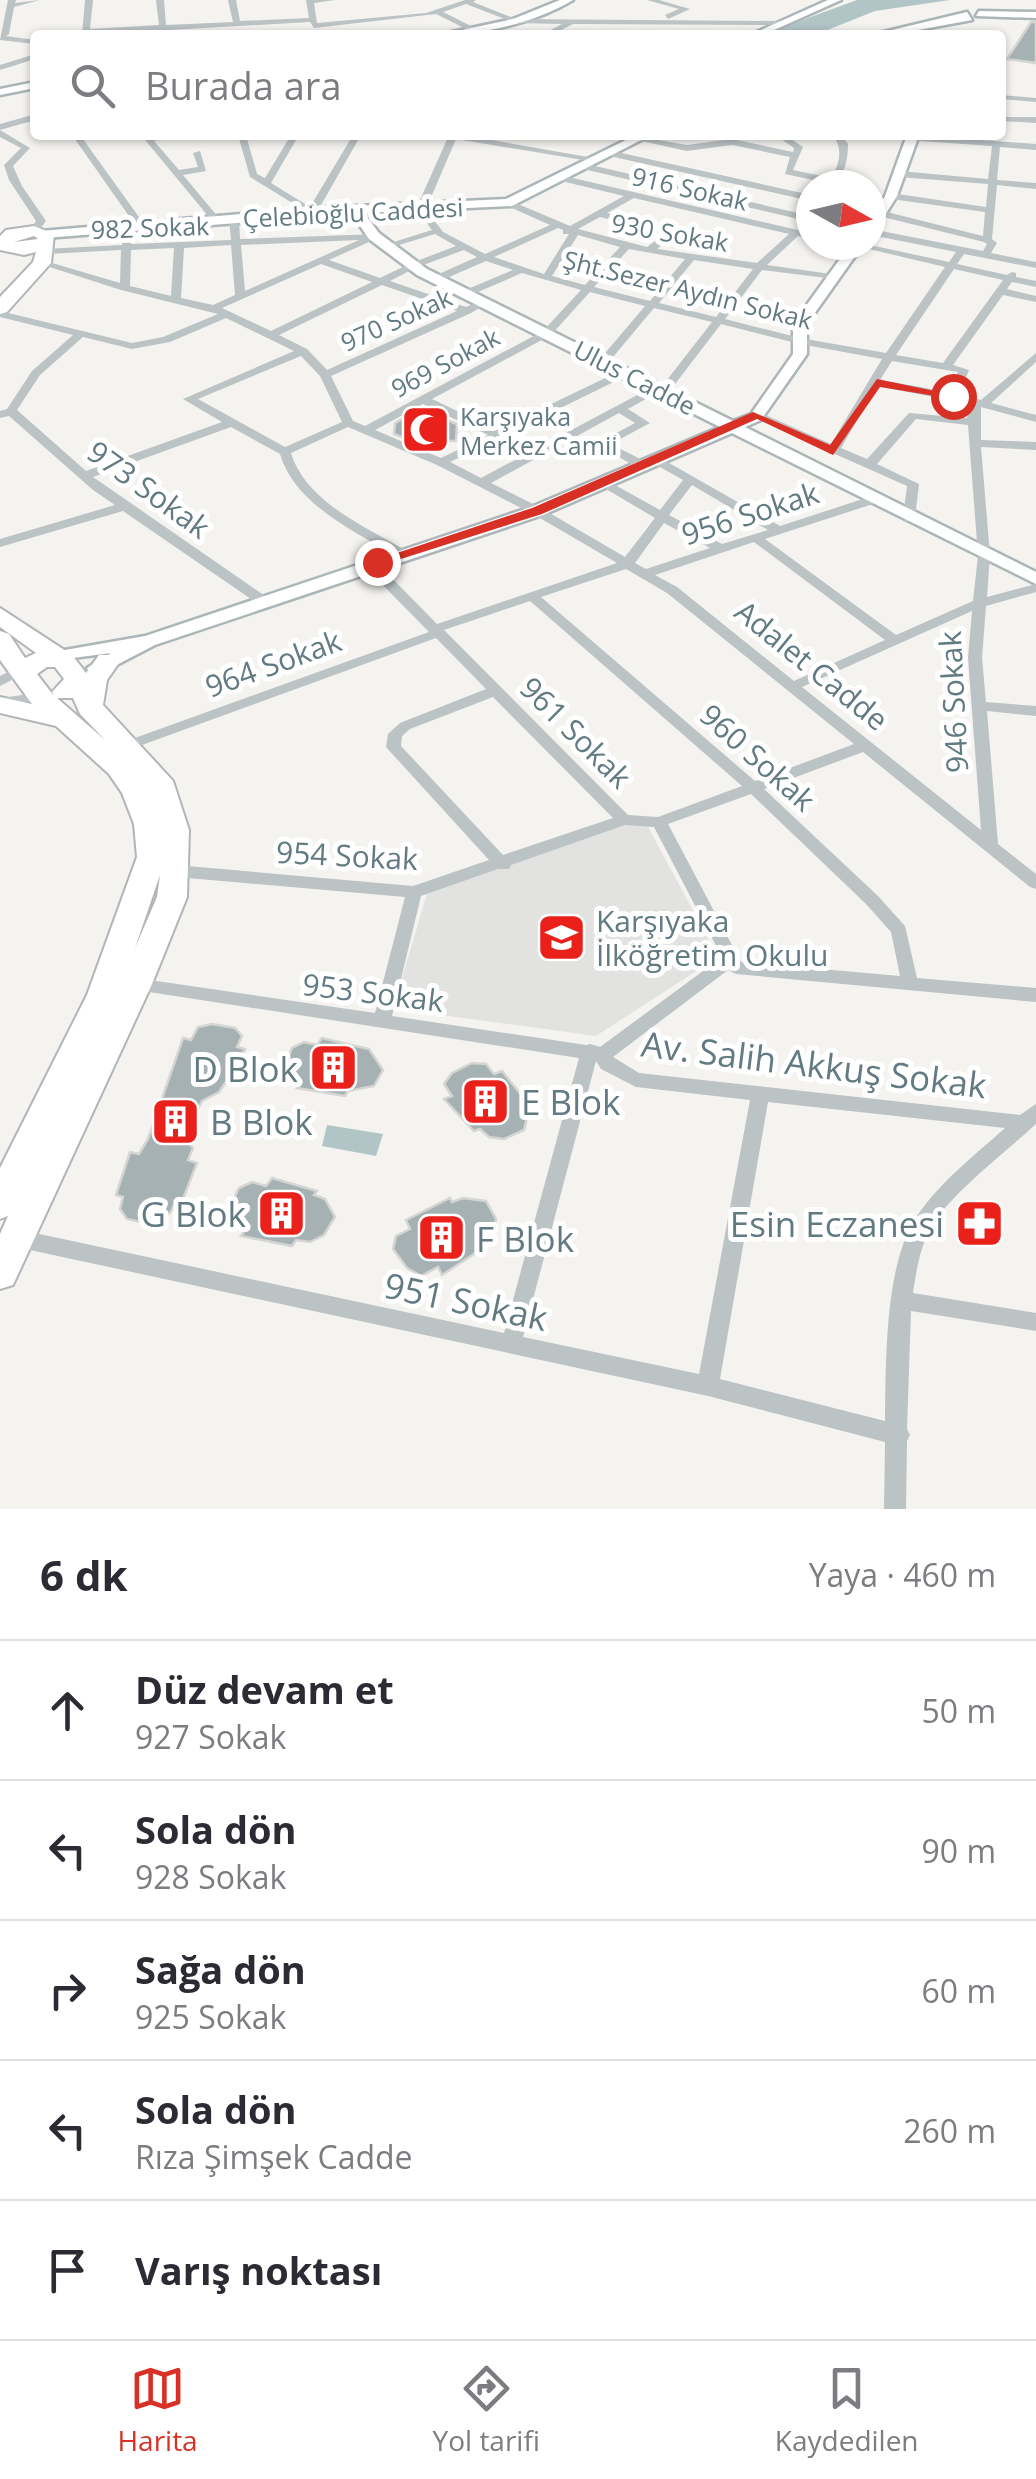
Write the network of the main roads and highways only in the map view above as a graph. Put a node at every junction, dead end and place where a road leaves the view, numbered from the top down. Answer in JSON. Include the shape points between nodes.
{"nodes":[{"id":1,"x":2,"y":244,"type":"edge"},
{"id":2,"x":0,"y":295,"type":"edge"},
{"id":3,"x":0,"y":311,"type":"edge"},
{"id":4,"x":0,"y":615,"type":"edge"},
{"id":5,"x":46,"y":673,"type":"edge"},
{"id":6,"x":0,"y":704,"type":"edge"},
{"id":7,"x":0,"y":1204,"type":"edge"},
{"id":8,"x":0,"y":1273,"type":"edge"}],
"edges":[{"from":1,"to":2,"type":"highway","via":[[16,273]]},
{"from":1,"to":3,"type":"highway","via":[[32,249],[40,242]]},
{"from":4,"to":5,"type":"highway"},
{"from":5,"to":6,"type":"highway","via":[[34,710]]},
{"from":5,"to":7,"type":"highway","via":[[136,792],[152,857],[103,995]]},
{"from":5,"to":8,"type":"highway","via":[[159,780],[170,804],[176,871],[136,984]]}]}
